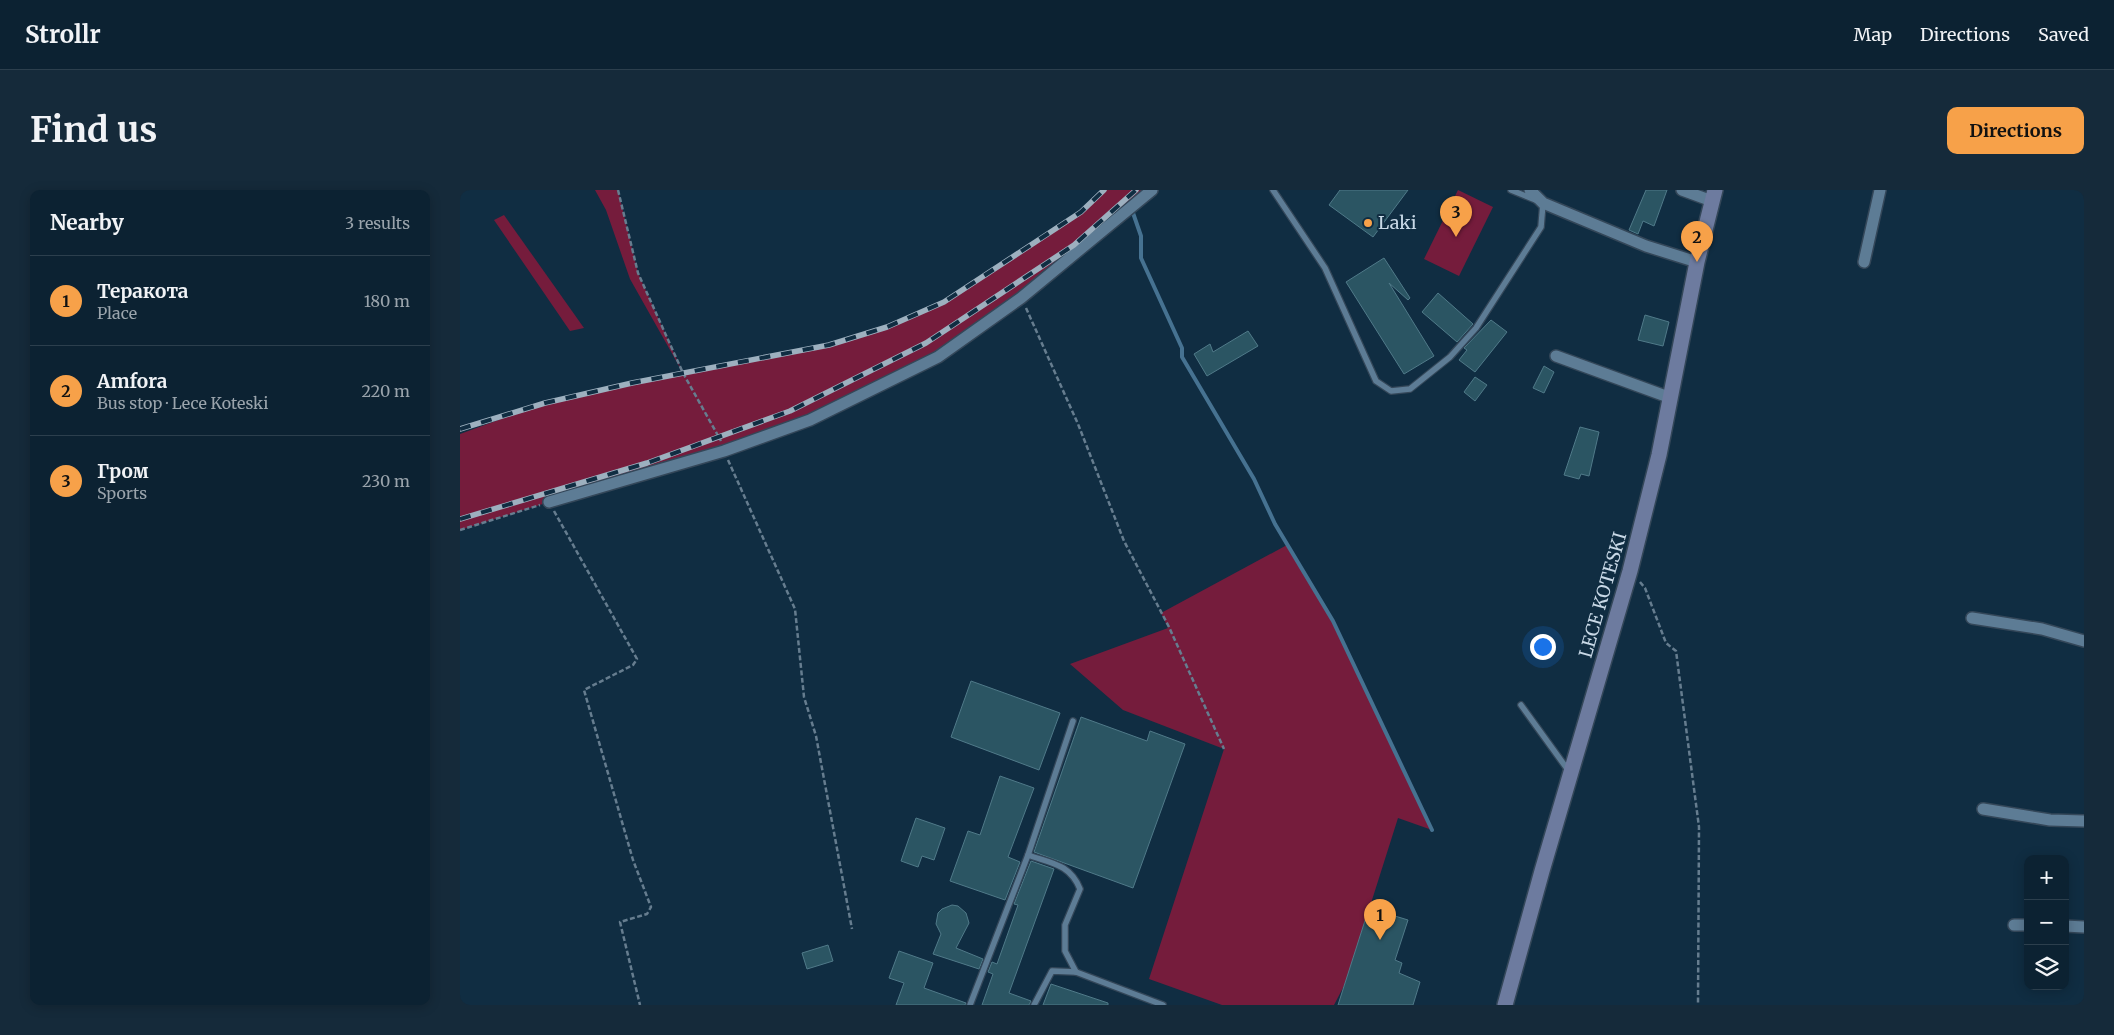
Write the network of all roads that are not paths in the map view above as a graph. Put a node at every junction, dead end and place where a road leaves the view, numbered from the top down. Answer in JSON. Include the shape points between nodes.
{"nodes":[{"id":1,"x":1152,"y":190,"type":"edge"},
{"id":2,"x":1273,"y":190,"type":"edge"},
{"id":3,"x":1511,"y":190,"type":"edge"},
{"id":4,"x":1530,"y":190,"type":"edge"},
{"id":5,"x":1682,"y":190,"type":"edge"},
{"id":6,"x":1880,"y":190,"type":"edge"},
{"id":7,"x":1714,"y":195,"type":"edge"},
{"id":8,"x":1543,"y":203,"type":"junction"},
{"id":9,"x":1697,"y":262,"type":"junction"},
{"id":10,"x":1864,"y":262,"type":"dead end"},
{"id":11,"x":1556,"y":356,"type":"dead end"},
{"id":12,"x":1671,"y":398,"type":"junction"},
{"id":13,"x":549,"y":502,"type":"road end"},
{"id":14,"x":1972,"y":618,"type":"dead end"},
{"id":15,"x":2084,"y":641,"type":"edge"},
{"id":16,"x":1521,"y":705,"type":"dead end"},
{"id":17,"x":1073,"y":721,"type":"dead end"},
{"id":18,"x":1570,"y":774,"type":"junction"},
{"id":19,"x":1983,"y":809,"type":"dead end"},
{"id":20,"x":2084,"y":821,"type":"edge"},
{"id":21,"x":1028,"y":855,"type":"junction"},
{"id":22,"x":2014,"y":925,"type":"dead end"},
{"id":23,"x":2024,"y":925,"type":"edge"},
{"id":24,"x":2069,"y":926,"type":"edge"},
{"id":25,"x":2084,"y":927,"type":"edge"},
{"id":26,"x":1076,"y":972,"type":"junction"},
{"id":27,"x":970,"y":1005,"type":"edge"},
{"id":28,"x":1034,"y":1005,"type":"edge"},
{"id":29,"x":1163,"y":1005,"type":"edge"},
{"id":30,"x":1505,"y":1005,"type":"edge"}],
"edges":[{"from":1,"to":13,"type":"street","via":[[1021,298],[938,357],[810,420],[724,451]]},
{"from":2,"to":8,"type":"lane","via":[[1325,268],[1376,381],[1391,391],[1410,389],[1450,357],[1476,328],[1540,227]]},
{"from":3,"to":8,"type":"lane"},
{"from":4,"to":8,"type":"street"},
{"from":5,"to":7,"type":"street"},
{"from":6,"to":10,"type":"street"},
{"from":7,"to":9,"type":"main road","name":"LECE KOTESKI"},
{"from":8,"to":9,"type":"street","via":[[1646,246]]},
{"from":9,"to":12,"type":"main road","name":"LECE KOTESKI"},
{"from":11,"to":12,"type":"street"},
{"from":12,"to":18,"type":"main road","name":"LECE KOTESKI","via":[[1630,571]]},
{"from":14,"to":15,"type":"street","via":[[2042,629]]},
{"from":16,"to":18,"type":"lane"},
{"from":17,"to":21,"type":"lane"},
{"from":18,"to":30,"type":"main road","name":"LECE KOTESKI"},
{"from":19,"to":20,"type":"street","via":[[2050,820]]},
{"from":21,"to":26,"type":"lane","via":[[1060,866],[1074,876],[1080,890],[1065,925],[1065,951]]},
{"from":21,"to":27,"type":"lane"},
{"from":22,"to":23,"type":"street"},
{"from":24,"to":25,"type":"street"},
{"from":26,"to":28,"type":"lane","via":[[1052,971]]},
{"from":26,"to":29,"type":"lane"}]}
